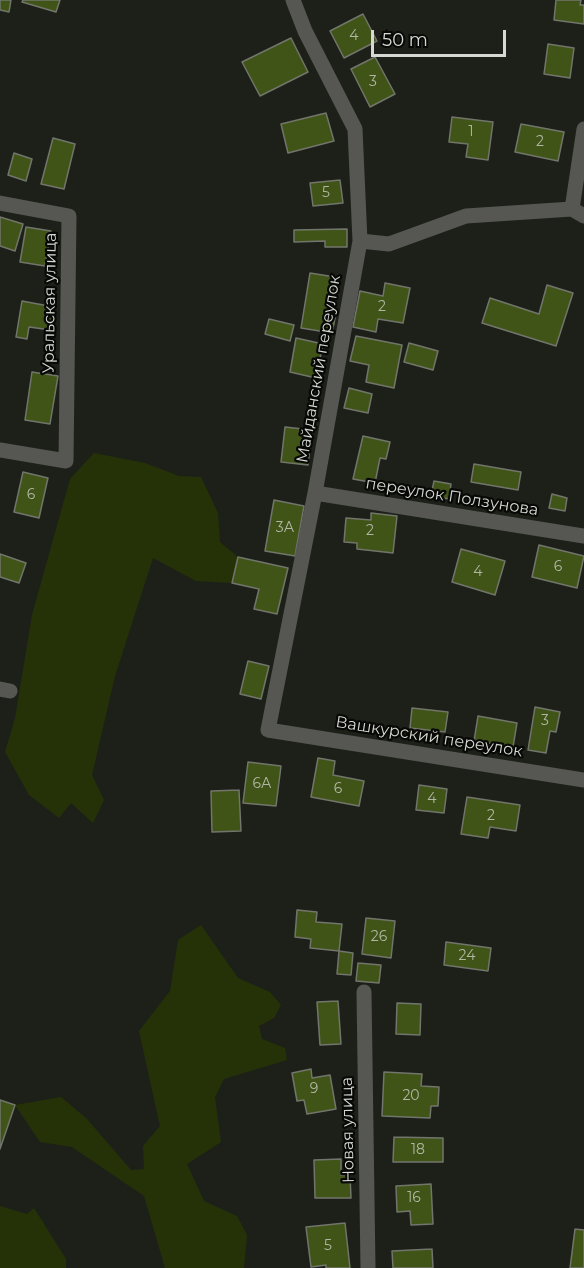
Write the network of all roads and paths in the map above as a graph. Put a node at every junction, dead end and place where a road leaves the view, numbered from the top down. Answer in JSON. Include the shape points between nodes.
{"nodes":[{"id":1,"x":293,"y":0,"type":"edge"},
{"id":2,"x":584,"y":129,"type":"edge"},
{"id":3,"x":0,"y":203,"type":"edge"},
{"id":4,"x":578,"y":213,"type":"edge"},
{"id":5,"x":360,"y":240,"type":"junction"},
{"id":6,"x":0,"y":450,"type":"edge"},
{"id":7,"x":315,"y":493,"type":"junction"},
{"id":8,"x":584,"y":536,"type":"edge"},
{"id":9,"x":268,"y":730,"type":"joint"},
{"id":10,"x":584,"y":780,"type":"edge"},
{"id":11,"x":364,"y":992,"type":"dead end"},
{"id":12,"x":368,"y":1268,"type":"edge"}],
"edges":[{"from":1,"to":5,"type":"street","name":"Майданский переулок","via":[[305,32],[355,129]]},
{"from":2,"to":4,"type":"street"},
{"from":3,"to":6,"type":"street","name":"Уральская улица","via":[[69,216],[66,462]]},
{"from":4,"to":5,"type":"street","via":[[466,216],[390,244]]},
{"from":5,"to":7,"type":"street","name":"Майданский переулок"},
{"from":7,"to":8,"type":"street","name":"переулок Ползунова"},
{"from":7,"to":9,"type":"street","name":"Майданский переулок"},
{"from":9,"to":10,"type":"street","name":"Вашкурский переулок"},
{"from":11,"to":12,"type":"street","name":"Новая улица"}]}
